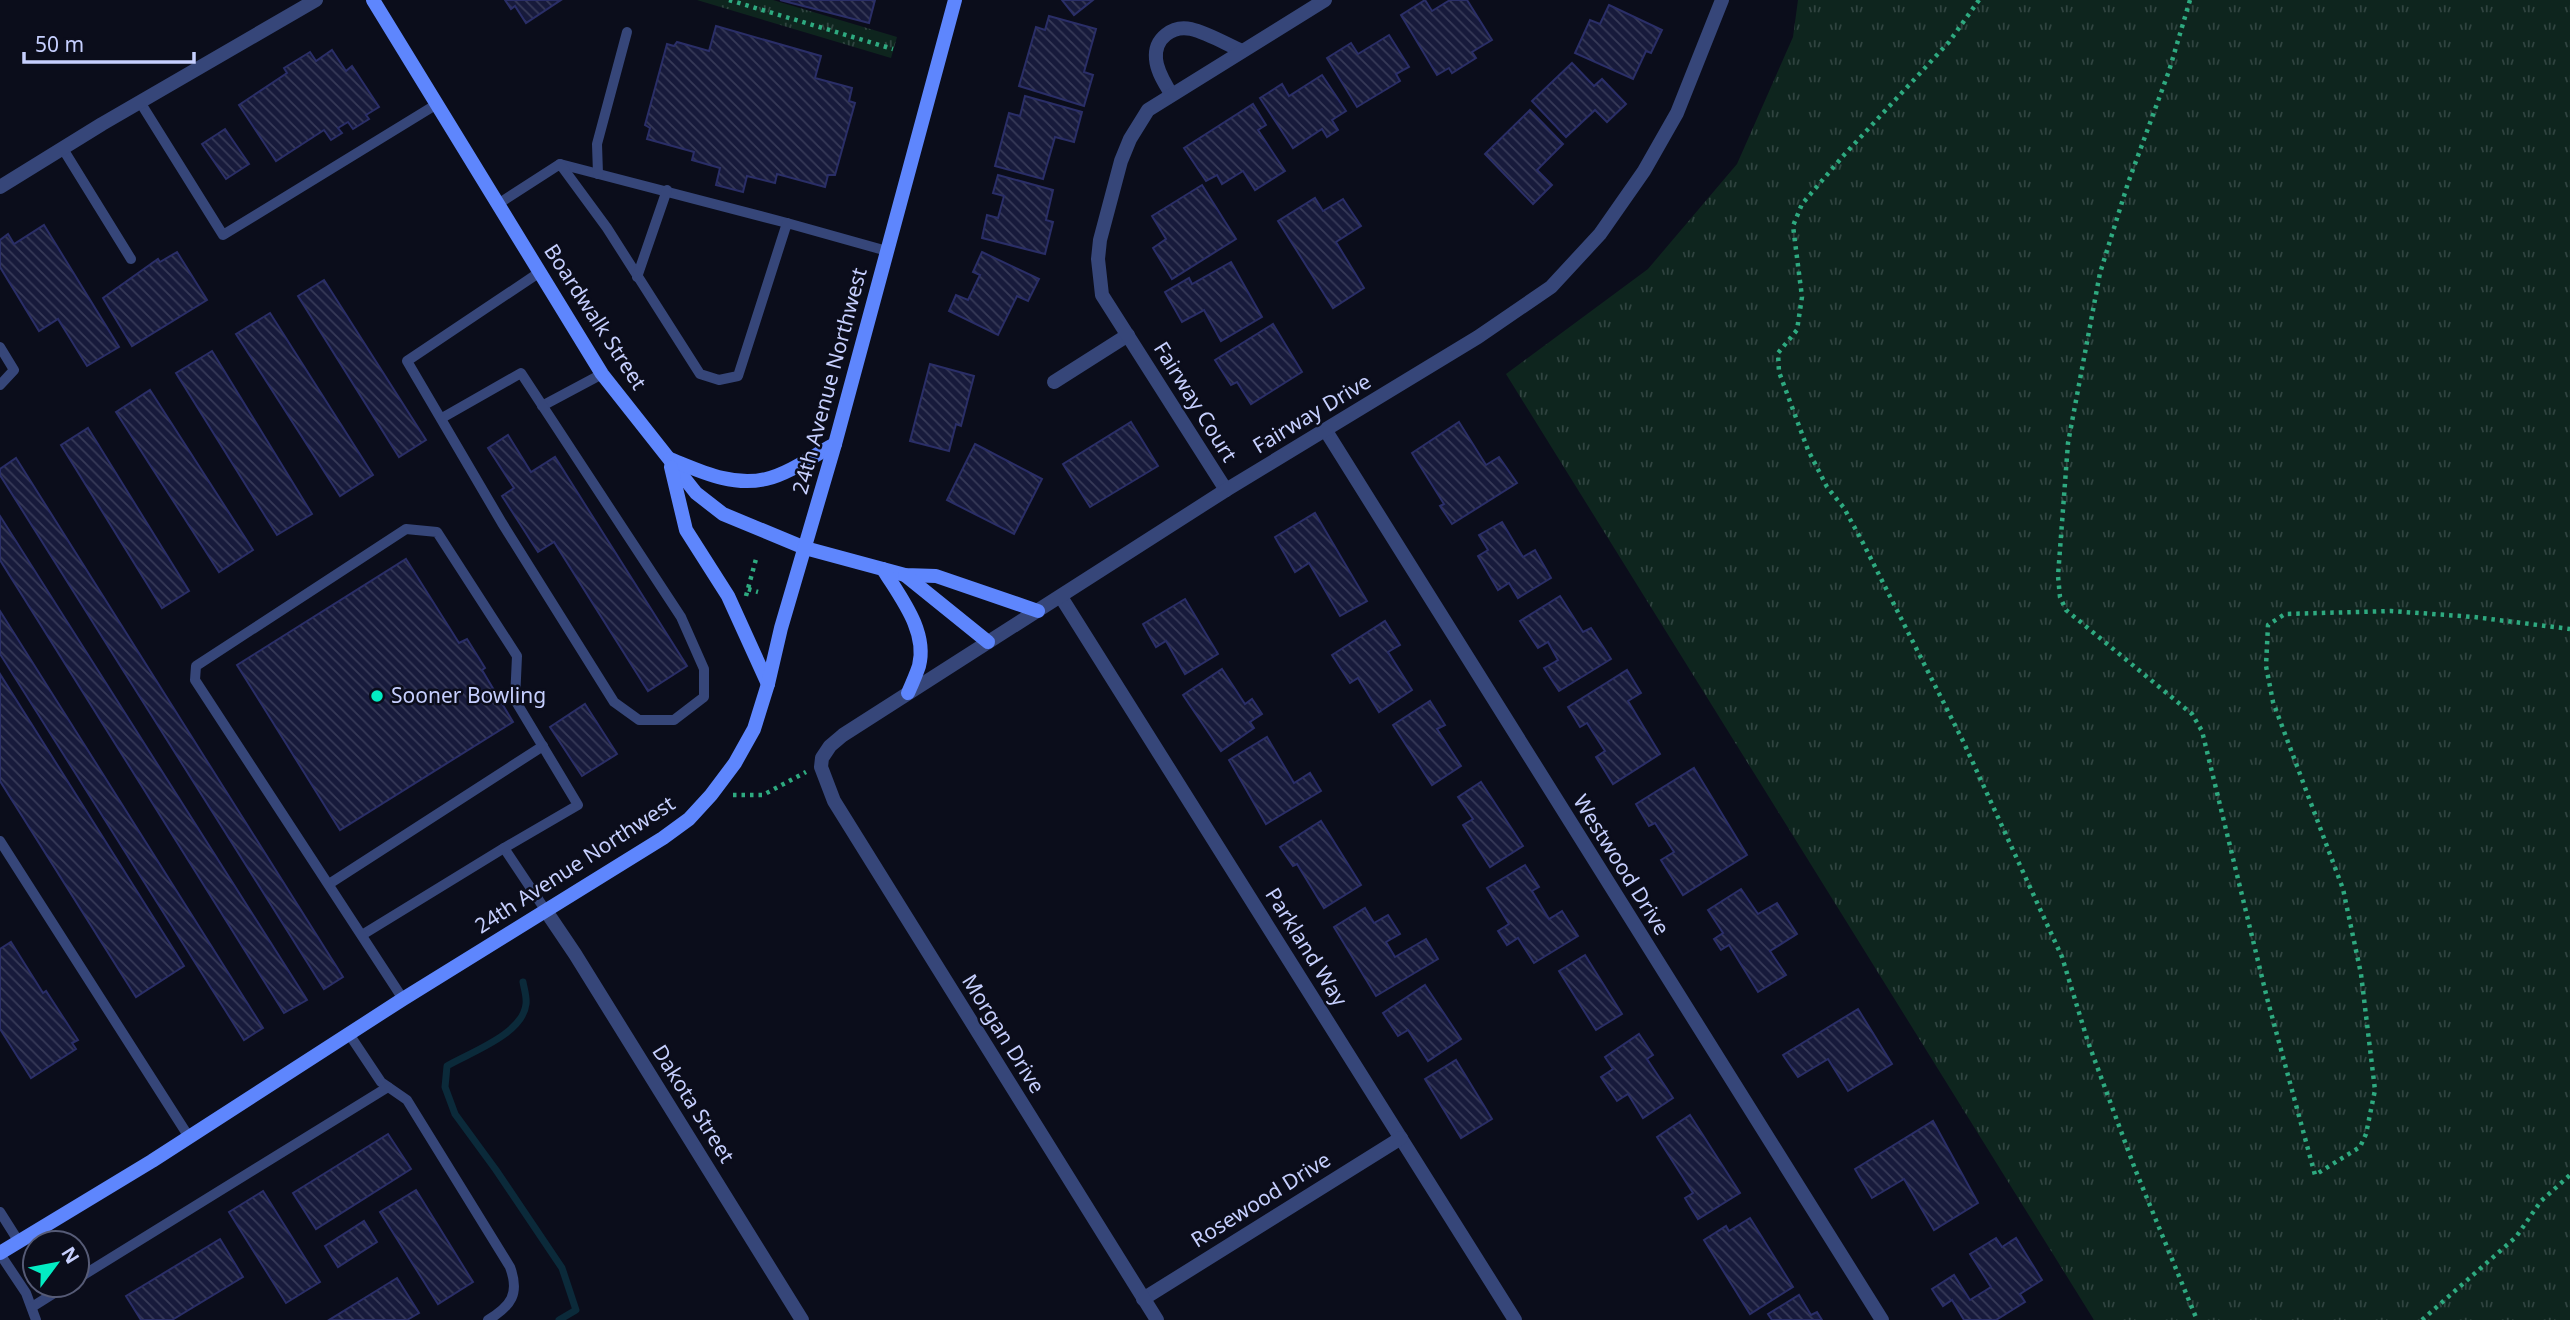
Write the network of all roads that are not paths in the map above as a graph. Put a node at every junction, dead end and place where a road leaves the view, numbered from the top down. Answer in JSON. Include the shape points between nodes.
{"nodes":[{"id":1,"x":317,"y":0,"type":"edge"},
{"id":2,"x":373,"y":0,"type":"edge"},
{"id":3,"x":955,"y":0,"type":"edge"},
{"id":4,"x":1325,"y":0,"type":"edge"},
{"id":5,"x":1721,"y":0,"type":"edge"},
{"id":6,"x":627,"y":32,"type":"dead end"},
{"id":7,"x":1242,"y":51,"type":"junction"},
{"id":8,"x":1171,"y":94,"type":"junction"},
{"id":9,"x":140,"y":102,"type":"junction"},
{"id":10,"x":437,"y":104,"type":"junction"},
{"id":11,"x":63,"y":149,"type":"junction"},
{"id":12,"x":560,"y":164,"type":"junction"},
{"id":13,"x":598,"y":174,"type":"junction"},
{"id":14,"x":0,"y":187,"type":"edge"},
{"id":15,"x":667,"y":190,"type":"junction"},
{"id":16,"x":498,"y":204,"type":"junction"},
{"id":17,"x":787,"y":223,"type":"junction"},
{"id":18,"x":887,"y":251,"type":"junction"},
{"id":19,"x":131,"y":259,"type":"dead end"},
{"id":20,"x":540,"y":272,"type":"junction"},
{"id":21,"x":637,"y":276,"type":"junction"},
{"id":22,"x":1128,"y":335,"type":"junction"},
{"id":23,"x":0,"y":347,"type":"edge"},
{"id":24,"x":602,"y":374,"type":"junction"},
{"id":25,"x":1054,"y":382,"type":"dead end"},
{"id":26,"x":0,"y":385,"type":"edge"},
{"id":27,"x":542,"y":405,"type":"junction"},
{"id":28,"x":442,"y":418,"type":"junction"},
{"id":29,"x":1326,"y":431,"type":"junction"},
{"id":30,"x":835,"y":444,"type":"junction"},
{"id":31,"x":669,"y":459,"type":"junction"},
{"id":32,"x":1226,"y":490,"type":"junction"},
{"id":33,"x":805,"y":548,"type":"junction"},
{"id":34,"x":883,"y":569,"type":"junction"},
{"id":35,"x":905,"y":575,"type":"junction"},
{"id":36,"x":1061,"y":597,"type":"junction"},
{"id":37,"x":1038,"y":611,"type":"junction"},
{"id":38,"x":988,"y":642,"type":"junction"},
{"id":39,"x":768,"y":684,"type":"junction"},
{"id":40,"x":908,"y":693,"type":"junction"},
{"id":41,"x":543,"y":746,"type":"junction"},
{"id":42,"x":821,"y":767,"type":"joint"},
{"id":43,"x":0,"y":841,"type":"edge"},
{"id":44,"x":504,"y":848,"type":"junction"},
{"id":45,"x":329,"y":884,"type":"junction"},
{"id":46,"x":546,"y":911,"type":"junction"},
{"id":47,"x":362,"y":935,"type":"junction"},
{"id":48,"x":403,"y":999,"type":"junction"},
{"id":49,"x":349,"y":1034,"type":"junction"},
{"id":50,"x":388,"y":1087,"type":"junction"},
{"id":51,"x":189,"y":1137,"type":"junction"},
{"id":52,"x":1401,"y":1138,"type":"junction"},
{"id":53,"x":0,"y":1212,"type":"edge"},
{"id":54,"x":19,"y":1242,"type":"junction"},
{"id":55,"x":0,"y":1253,"type":"edge"},
{"id":56,"x":91,"y":1270,"type":"edge"},
{"id":57,"x":1143,"y":1298,"type":"junction"},
{"id":58,"x":45,"y":1299,"type":"edge"},
{"id":59,"x":32,"y":1307,"type":"junction"},
{"id":60,"x":36,"y":1320,"type":"edge"},
{"id":61,"x":488,"y":1320,"type":"edge"},
{"id":62,"x":802,"y":1320,"type":"edge"},
{"id":63,"x":1157,"y":1320,"type":"edge"},
{"id":64,"x":1515,"y":1320,"type":"edge"},
{"id":65,"x":1882,"y":1320,"type":"edge"}],
"edges":[{"from":1,"to":9,"type":"street"},
{"from":2,"to":10,"type":"main road","name":"Boardwalk Street"},
{"from":3,"to":18,"type":"main road","name":"24th Avenue Northwest"},
{"from":4,"to":7,"type":"street","name":"Fairway Court"},
{"from":5,"to":29,"type":"street","name":"Fairway Drive","via":[[1677,113],[1616,212],[1578,261],[1519,310]]},
{"from":6,"to":13,"type":"lane","via":[[597,144]]},
{"from":7,"to":8,"type":"street","name":"Fairway Court"},
{"from":7,"to":8,"type":"street","via":[[1194,29],[1177,27],[1158,44],[1155,56]]},
{"from":8,"to":22,"type":"street","name":"Fairway Court","via":[[1149,110],[1130,139],[1100,240],[1102,295]]},
{"from":9,"to":10,"type":"lane","via":[[223,235]]},
{"from":9,"to":11,"type":"street"},
{"from":10,"to":16,"type":"main road","name":"Boardwalk Street"},
{"from":11,"to":14,"type":"street"},
{"from":11,"to":19,"type":"lane"},
{"from":12,"to":13,"type":"lane"},
{"from":12,"to":16,"type":"lane"},
{"from":12,"to":21,"type":"lane"},
{"from":13,"to":15,"type":"lane"},
{"from":15,"to":17,"type":"lane"},
{"from":15,"to":21,"type":"lane"},
{"from":16,"to":20,"type":"main road","name":"Boardwalk Street"},
{"from":17,"to":18,"type":"lane"},
{"from":17,"to":21,"type":"lane","via":[[738,376],[719,380],[700,374]]},
{"from":18,"to":30,"type":"main road","name":"24th Avenue Northwest"},
{"from":20,"to":24,"type":"main road","name":"Boardwalk Street"},
{"from":20,"to":28,"type":"lane","via":[[407,361]]},
{"from":22,"to":25,"type":"street","name":"Fairway Court"},
{"from":22,"to":32,"type":"street","name":"Fairway Court"},
{"from":23,"to":26,"type":"lane","via":[[14,370]]},
{"from":24,"to":27,"type":"lane"},
{"from":24,"to":31,"type":"main road","name":"Boardwalk Street"},
{"from":27,"to":28,"type":"lane","via":[[521,373]]},
{"from":27,"to":28,"type":"lane","via":[[681,617],[704,669],[704,697],[674,720],[639,720],[614,702]]},
{"from":29,"to":32,"type":"street","name":"Fairway Drive"},
{"from":29,"to":65,"type":"street","name":"Westwood Drive"},
{"from":30,"to":31,"type":"main road","via":[[778,474],[748,481],[717,477]]},
{"from":30,"to":33,"type":"main road","name":"24th Avenue Northwest"},
{"from":31,"to":33,"type":"main road","name":"Boardwalk Street","via":[[716,510]]},
{"from":31,"to":39,"type":"main road","via":[[686,530],[728,596]]},
{"from":32,"to":36,"type":"street","name":"Fairway Drive"},
{"from":33,"to":34,"type":"main road","name":"Boardwalk Street"},
{"from":33,"to":39,"type":"main road","name":"24th Avenue Northwest"},
{"from":34,"to":35,"type":"main road","name":"Boardwalk Street"},
{"from":34,"to":40,"type":"main road","via":[[919,636],[919,665]]},
{"from":35,"to":37,"type":"main road","via":[[936,576]]},
{"from":35,"to":38,"type":"main road"},
{"from":36,"to":37,"type":"street","name":"Fairway Drive"},
{"from":36,"to":52,"type":"street","name":"Parkland Way"},
{"from":37,"to":38,"type":"street","name":"Fairway Drive"},
{"from":38,"to":40,"type":"street","name":"Fairway Drive"},
{"from":39,"to":46,"type":"main road","name":"24th Avenue Northwest","via":[[754,729],[736,763],[689,819]]},
{"from":40,"to":42,"type":"street","name":"Fairway Drive","via":[[830,746]]},
{"from":41,"to":44,"type":"lane","via":[[578,805]]},
{"from":41,"to":45,"type":"lane"},
{"from":41,"to":45,"type":"lane","via":[[515,700],[517,656],[436,532],[406,529],[196,666],[195,680]]},
{"from":42,"to":57,"type":"street","name":"Morgan Drive","via":[[834,801]]},
{"from":43,"to":51,"type":"lane"},
{"from":44,"to":46,"type":"lane"},
{"from":44,"to":47,"type":"lane"},
{"from":45,"to":47,"type":"lane"},
{"from":46,"to":48,"type":"main road","name":"24th Avenue Northwest"},
{"from":46,"to":62,"type":"street","name":"Dakota Street"},
{"from":47,"to":48,"type":"lane"},
{"from":48,"to":49,"type":"main road","name":"24th Avenue Northwest"},
{"from":49,"to":50,"type":"lane"},
{"from":49,"to":51,"type":"main road","name":"24th Avenue Northwest"},
{"from":50,"to":56,"type":"lane"},
{"from":50,"to":61,"type":"lane","via":[[407,1100],[510,1267],[514,1278],[510,1301],[505,1310]]},
{"from":51,"to":54,"type":"main road","name":"24th Avenue Northwest"},
{"from":52,"to":57,"type":"street","name":"Rosewood Drive"},
{"from":52,"to":64,"type":"street","name":"Parkland Way"},
{"from":53,"to":54,"type":"lane"},
{"from":54,"to":55,"type":"main road","name":"24th Avenue Northwest"},
{"from":55,"to":59,"type":"lane"},
{"from":57,"to":63,"type":"street","name":"Morgan Drive"},
{"from":58,"to":59,"type":"lane"},
{"from":59,"to":60,"type":"lane"}]}
